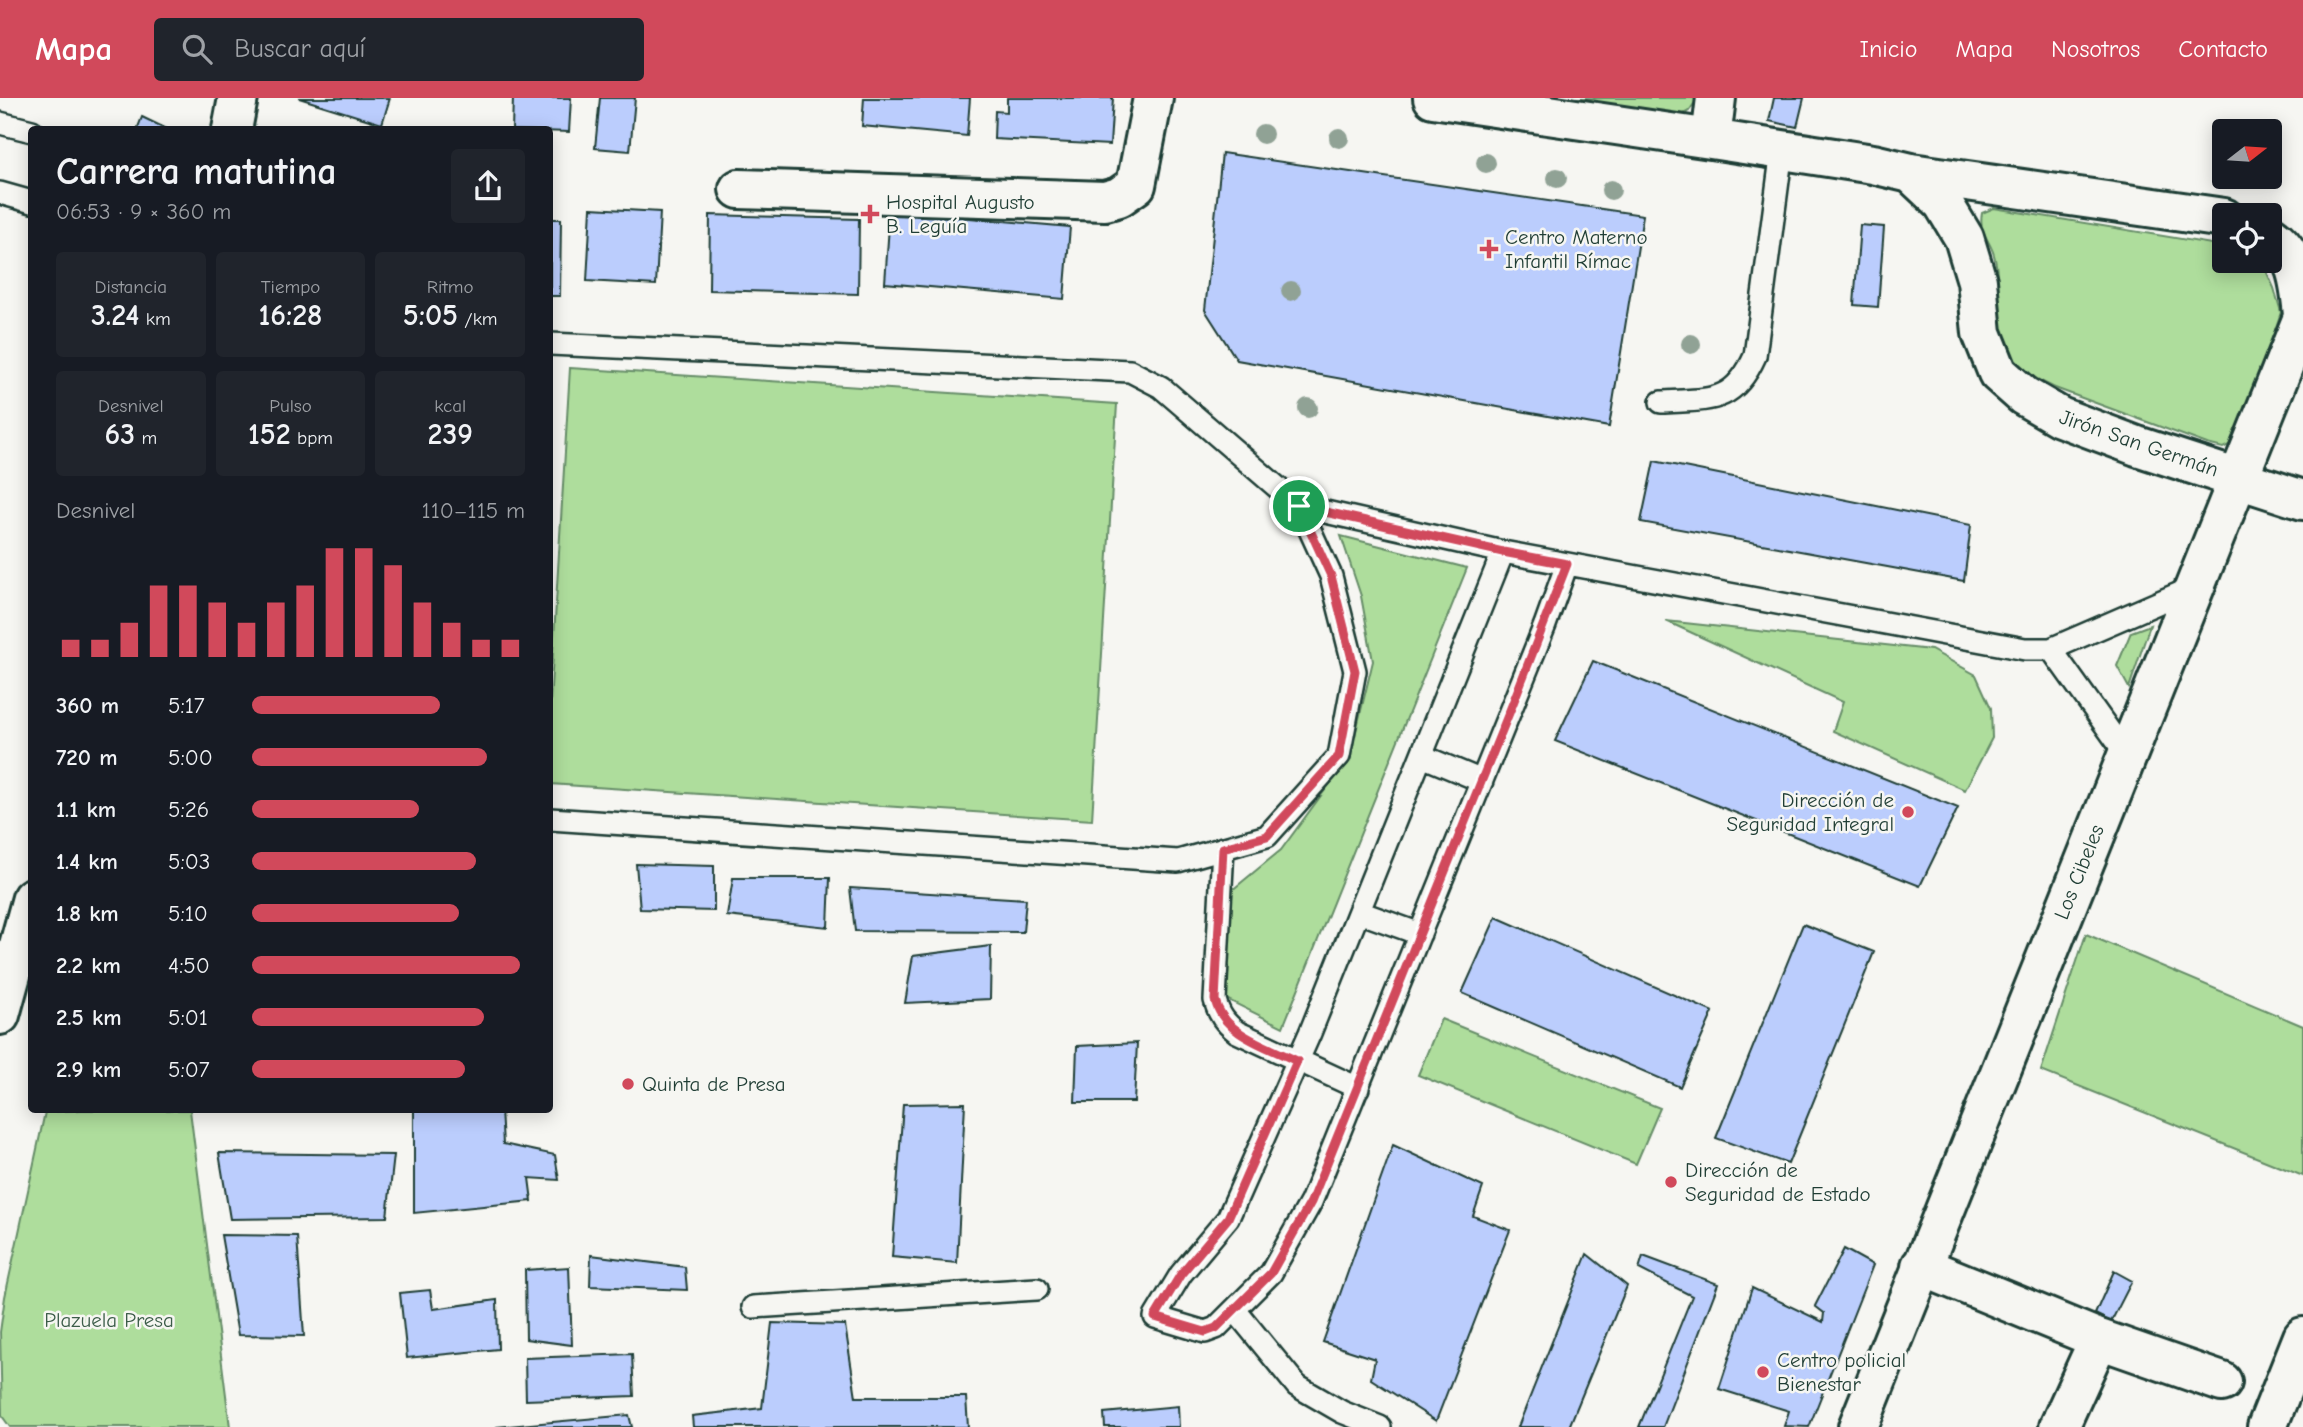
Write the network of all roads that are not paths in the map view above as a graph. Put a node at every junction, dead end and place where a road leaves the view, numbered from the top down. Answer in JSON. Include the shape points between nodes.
{"nodes":[{"id":1,"x":238,"y":98,"type":"edge"},
{"id":2,"x":1153,"y":98,"type":"edge"},
{"id":3,"x":1433,"y":98,"type":"edge"},
{"id":4,"x":1716,"y":98,"type":"edge"},
{"id":5,"x":0,"y":123,"type":"edge"},
{"id":6,"x":233,"y":126,"type":"edge"},
{"id":7,"x":28,"y":130,"type":"edge"},
{"id":8,"x":1711,"y":139,"type":"junction"},
{"id":9,"x":1782,"y":150,"type":"junction"},
{"id":10,"x":1911,"y":173,"type":"junction"},
{"id":11,"x":739,"y":189,"type":"dead end"},
{"id":12,"x":0,"y":193,"type":"edge"},
{"id":13,"x":28,"y":201,"type":"edge"},
{"id":14,"x":2212,"y":216,"type":"edge"},
{"id":15,"x":2282,"y":246,"type":"edge"},
{"id":16,"x":2302,"y":303,"type":"edge"},
{"id":17,"x":553,"y":344,"type":"edge"},
{"id":18,"x":1661,"y":402,"type":"dead end"},
{"id":19,"x":2239,"y":477,"type":"junction"},
{"id":20,"x":2303,"y":500,"type":"edge"},
{"id":21,"x":1299,"y":506,"type":"junction"},
{"id":22,"x":1503,"y":552,"type":"junction"},
{"id":23,"x":1567,"y":564,"type":"junction"},
{"id":24,"x":2193,"y":588,"type":"junction"},
{"id":25,"x":2051,"y":649,"type":"junction"},
{"id":26,"x":2126,"y":754,"type":"junction"},
{"id":27,"x":1422,"y":756,"type":"junction"},
{"id":28,"x":1482,"y":781,"type":"junction"},
{"id":29,"x":553,"y":819,"type":"edge"},
{"id":30,"x":1223,"y":848,"type":"junction"},
{"id":31,"x":1359,"y":912,"type":"junction"},
{"id":32,"x":28,"y":913,"type":"edge"},
{"id":33,"x":1420,"y":934,"type":"junction"},
{"id":34,"x":0,"y":1015,"type":"edge"},
{"id":35,"x":1297,"y":1061,"type":"junction"},
{"id":36,"x":1358,"y":1088,"type":"junction"},
{"id":37,"x":1921,"y":1266,"type":"junction"},
{"id":38,"x":1037,"y":1289,"type":"dead end"},
{"id":39,"x":753,"y":1307,"type":"dead end"},
{"id":40,"x":1235,"y":1310,"type":"junction"},
{"id":41,"x":2303,"y":1337,"type":"edge"},
{"id":42,"x":2099,"y":1339,"type":"junction"},
{"id":43,"x":2222,"y":1382,"type":"dead end"},
{"id":44,"x":1380,"y":1427,"type":"edge"},
{"id":45,"x":1857,"y":1427,"type":"edge"},
{"id":46,"x":2059,"y":1427,"type":"edge"},
{"id":47,"x":2267,"y":1427,"type":"edge"}],
"edges":[{"from":1,"to":6,"type":"street"},
{"from":2,"to":11,"type":"street","via":[[1136,185],[1105,201]]},
{"from":3,"to":8,"type":"street","name":"Jirón San Germán"},
{"from":4,"to":8,"type":"street"},
{"from":5,"to":7,"type":"lane"},
{"from":8,"to":9,"type":"street","name":"Jirón San Germán"},
{"from":9,"to":10,"type":"street","name":"Jirón San Germán"},
{"from":9,"to":18,"type":"lane","via":[[1755,356],[1746,375],[1716,398]]},
{"from":10,"to":14,"type":"street","name":"Jirón San Germán"},
{"from":10,"to":19,"type":"street","name":"Jirón San Germán","via":[[1943,203],[1964,239],[1977,281],[1982,333],[1998,373],[2024,396],[2060,417]]},
{"from":12,"to":13,"type":"lane"},
{"from":15,"to":16,"type":"street"},
{"from":16,"to":19,"type":"street","name":"Los Cibeles"},
{"from":17,"to":21,"type":"lane","via":[[1130,371],[1161,387]]},
{"from":19,"to":20,"type":"street","name":"Jirón San Germán"},
{"from":19,"to":24,"type":"street","name":"Los Cibeles"},
{"from":21,"to":22,"type":"lane"},
{"from":21,"to":30,"type":"lane","via":[[1331,576],[1355,671],[1339,756],[1267,836]]},
{"from":22,"to":23,"type":"lane"},
{"from":22,"to":27,"type":"lane"},
{"from":23,"to":25,"type":"lane","via":[[2025,649]]},
{"from":23,"to":28,"type":"lane"},
{"from":24,"to":25,"type":"lane"},
{"from":24,"to":26,"type":"street","name":"Los Cibeles"},
{"from":25,"to":26,"type":"lane"},
{"from":26,"to":37,"type":"street","name":"Los Cibeles"},
{"from":27,"to":28,"type":"lane"},
{"from":27,"to":31,"type":"lane"},
{"from":28,"to":33,"type":"lane"},
{"from":29,"to":30,"type":"lane","via":[[1178,861]]},
{"from":30,"to":35,"type":"lane","via":[[1218,1012],[1237,1032]]},
{"from":31,"to":33,"type":"lane"},
{"from":31,"to":35,"type":"lane"},
{"from":32,"to":34,"type":"street"},
{"from":33,"to":36,"type":"lane"},
{"from":35,"to":36,"type":"lane"},
{"from":35,"to":40,"type":"lane","via":[[1228,1218],[1181,1274],[1155,1317],[1205,1332]]},
{"from":36,"to":40,"type":"lane","via":[[1311,1202],[1271,1273]]},
{"from":37,"to":42,"type":"street"},
{"from":37,"to":45,"type":"street","name":"Los Cibeles"},
{"from":38,"to":39,"type":"lane"},
{"from":40,"to":44,"type":"lane","via":[[1297,1386]]},
{"from":41,"to":47,"type":"street"},
{"from":42,"to":43,"type":"street"},
{"from":42,"to":46,"type":"street"}]}
